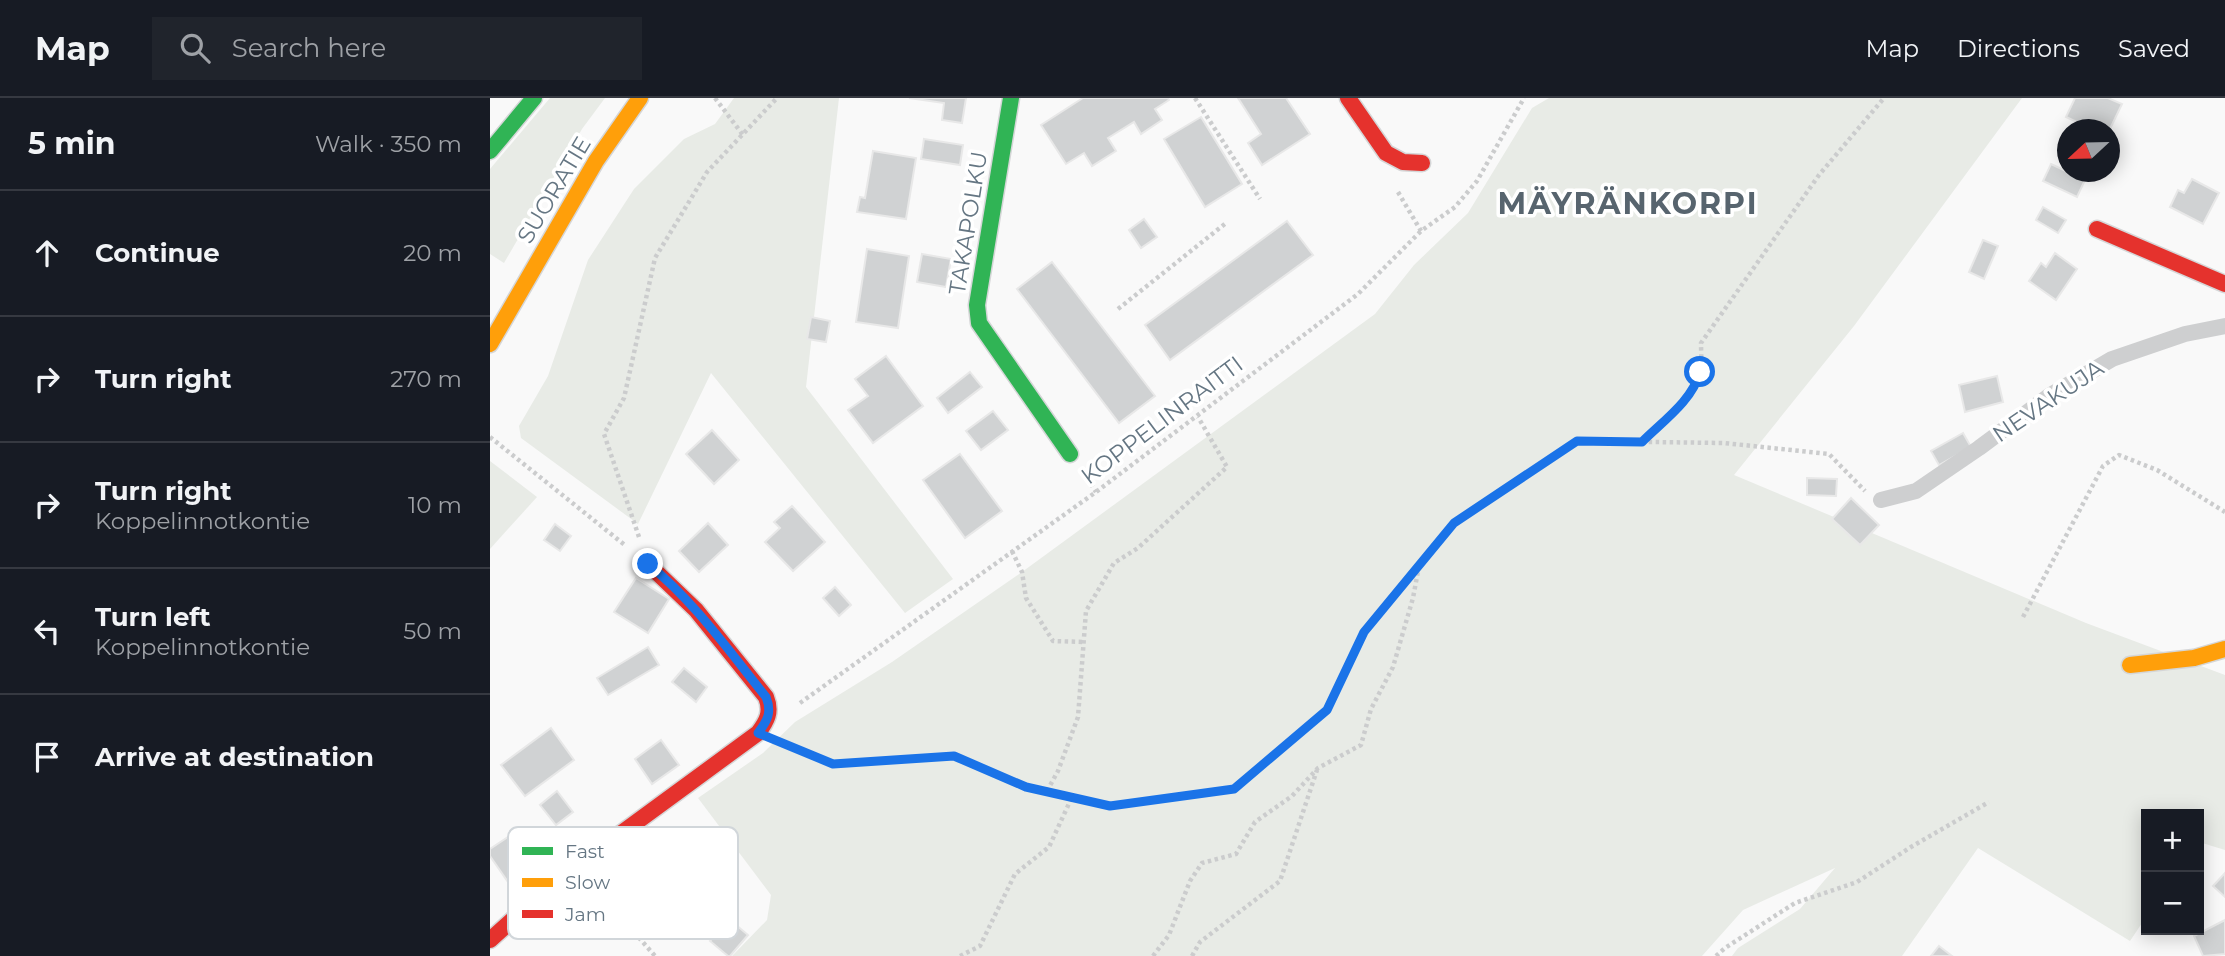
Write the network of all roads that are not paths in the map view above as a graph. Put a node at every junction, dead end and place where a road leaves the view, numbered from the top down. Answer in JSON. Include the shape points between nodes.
{"nodes":[{"id":1,"x":534,"y":98,"type":"edge"},
{"id":2,"x":640,"y":98,"type":"edge"},
{"id":3,"x":1011,"y":98,"type":"edge"},
{"id":4,"x":1348,"y":98,"type":"edge"},
{"id":5,"x":490,"y":151,"type":"edge"},
{"id":6,"x":1422,"y":163,"type":"dead end"},
{"id":7,"x":2097,"y":229,"type":"dead end"},
{"id":8,"x":2225,"y":284,"type":"edge"},
{"id":9,"x":2225,"y":326,"type":"edge"},
{"id":10,"x":490,"y":344,"type":"edge"},
{"id":11,"x":1070,"y":454,"type":"dead end"},
{"id":12,"x":1881,"y":499,"type":"road end"},
{"id":13,"x":648,"y":564,"type":"road end"},
{"id":14,"x":2225,"y":649,"type":"edge"},
{"id":15,"x":2130,"y":665,"type":"dead end"},
{"id":16,"x":629,"y":827,"type":"edge"},
{"id":17,"x":508,"y":924,"type":"edge"},
{"id":18,"x":490,"y":940,"type":"edge"}],
"edges":[{"from":1,"to":5,"type":"street"},
{"from":2,"to":10,"type":"street","name":"SUORATIE","via":[[596,161]]},
{"from":3,"to":11,"type":"street","name":"TAKAPOLKU","via":[[978,314],[983,330]]},
{"from":4,"to":6,"type":"street","via":[[1386,153],[1403,162]]},
{"from":7,"to":8,"type":"street"},
{"from":9,"to":12,"type":"lane","name":"NEVAKUJA","via":[[2185,334],[2112,359],[2049,396],[1916,491]]},
{"from":13,"to":16,"type":"street","via":[[692,606],[766,697],[770,715],[758,733]]},
{"from":14,"to":15,"type":"street","via":[[2194,658]]},
{"from":17,"to":18,"type":"street"}]}
